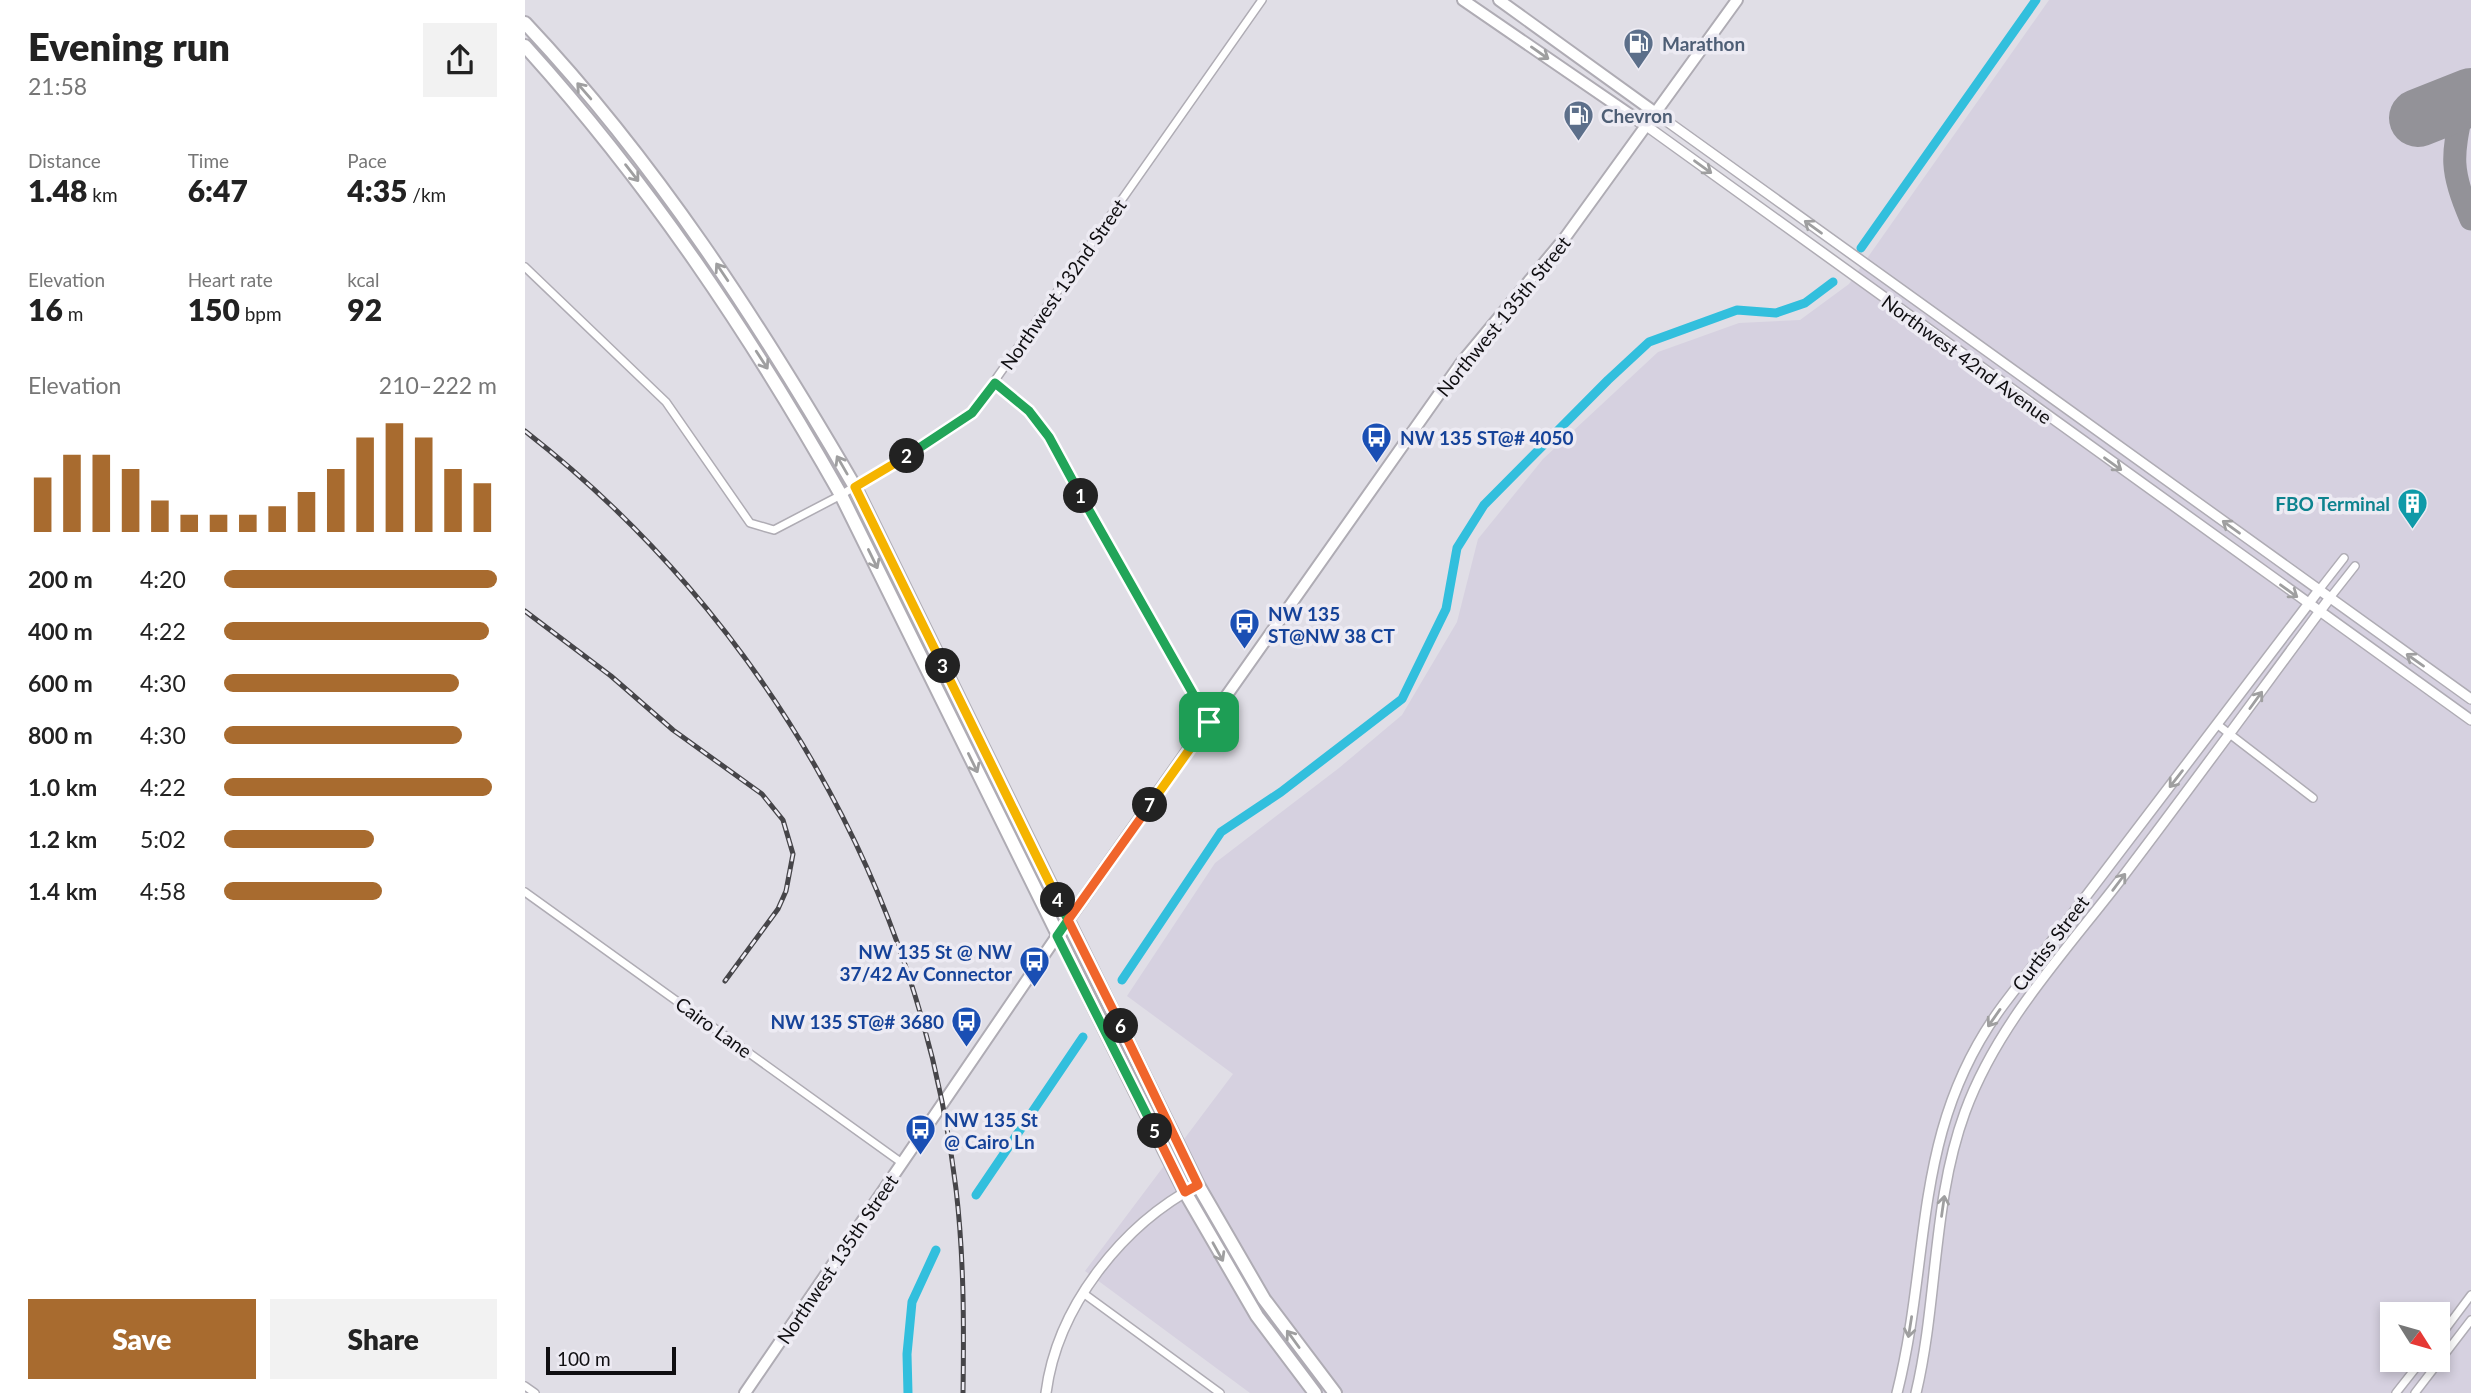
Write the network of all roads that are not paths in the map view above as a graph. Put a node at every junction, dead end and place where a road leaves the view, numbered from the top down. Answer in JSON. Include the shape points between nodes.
{"nodes":[{"id":1,"x":1262,"y":0,"type":"edge"},
{"id":2,"x":1463,"y":0,"type":"edge"},
{"id":3,"x":1499,"y":0,"type":"edge"},
{"id":4,"x":1737,"y":0,"type":"edge"},
{"id":5,"x":525,"y":23,"type":"edge"},
{"id":6,"x":525,"y":46,"type":"edge"},
{"id":7,"x":1657,"y":114,"type":"junction"},
{"id":8,"x":1648,"y":127,"type":"junction"},
{"id":9,"x":525,"y":267,"type":"edge"},
{"id":10,"x":1868,"y":267,"type":"junction"},
{"id":11,"x":1859,"y":281,"type":"junction"},
{"id":12,"x":995,"y":383,"type":"junction"},
{"id":13,"x":2097,"y":430,"type":"junction"},
{"id":14,"x":2086,"y":445,"type":"junction"},
{"id":15,"x":855,"y":487,"type":"junction"},
{"id":16,"x":841,"y":495,"type":"junction"},
{"id":17,"x":2344,"y":558,"type":"dead end"},
{"id":18,"x":2355,"y":566,"type":"dead end"},
{"id":19,"x":2319,"y":590,"type":"junction"},
{"id":20,"x":2329,"y":599,"type":"junction"},
{"id":21,"x":2308,"y":605,"type":"junction"},
{"id":22,"x":2319,"y":612,"type":"junction"},
{"id":23,"x":2471,"y":699,"type":"edge"},
{"id":24,"x":2471,"y":720,"type":"edge"},
{"id":25,"x":1209,"y":722,"type":"junction"},
{"id":26,"x":2218,"y":725,"type":"junction"},
{"id":27,"x":2231,"y":734,"type":"junction"},
{"id":28,"x":2313,"y":798,"type":"dead end"},
{"id":29,"x":525,"y":892,"type":"edge"},
{"id":30,"x":1068,"y":920,"type":"junction"},
{"id":31,"x":1057,"y":936,"type":"junction"},
{"id":32,"x":1940,"y":1132,"type":"junction"},
{"id":33,"x":1957,"y":1138,"type":"junction"},
{"id":34,"x":902,"y":1163,"type":"junction"},
{"id":35,"x":1198,"y":1185,"type":"junction"},
{"id":36,"x":1185,"y":1192,"type":"junction"},
{"id":37,"x":1083,"y":1293,"type":"junction"},
{"id":38,"x":2471,"y":1295,"type":"edge"},
{"id":39,"x":2471,"y":1320,"type":"edge"},
{"id":40,"x":2450,"y":1323,"type":"edge"},
{"id":41,"x":2413,"y":1372,"type":"edge"},
{"id":42,"x":525,"y":1385,"type":"edge"},
{"id":43,"x":535,"y":1393,"type":"edge"},
{"id":44,"x":745,"y":1393,"type":"edge"},
{"id":45,"x":1046,"y":1393,"type":"edge"},
{"id":46,"x":1220,"y":1393,"type":"edge"},
{"id":47,"x":1315,"y":1393,"type":"edge"},
{"id":48,"x":1335,"y":1393,"type":"edge"},
{"id":49,"x":1897,"y":1393,"type":"edge"},
{"id":50,"x":1916,"y":1393,"type":"edge"},
{"id":51,"x":2396,"y":1393,"type":"edge"},
{"id":52,"x":2415,"y":1393,"type":"edge"}],
"edges":[{"from":1,"to":12,"type":"street","name":"Northwest 132nd Street"},
{"from":2,"to":8,"type":"main road","name":"Northwest 42nd Avenue","one_way":true},
{"from":3,"to":7,"type":"main road","name":"Northwest 42nd Avenue"},
{"from":4,"to":7,"type":"main road","name":"Northwest 135th Street"},
{"from":15,"to":5,"type":"main road","one_way":true,"via":[[762,331],[692,227],[607,117]]},
{"from":6,"to":16,"type":"main road","one_way":true,"via":[[615,152],[696,260],[769,370]]},
{"from":7,"to":8,"type":"main road","name":"Northwest 135th Street"},
{"from":10,"to":7,"type":"street","name":"Northwest 42nd Avenue","one_way":true},
{"from":8,"to":11,"type":"street","name":"Northwest 42nd Avenue","one_way":true},
{"from":8,"to":25,"type":"main road","name":"Northwest 135th Street","via":[[1564,239],[1461,363]]},
{"from":9,"to":16,"type":"street","name":"Northwest 132nd Street","via":[[666,402],[750,523],[773,530]]},
{"from":10,"to":11,"type":"street"},
{"from":10,"to":13,"type":"street","name":"Northwest 42nd Avenue"},
{"from":11,"to":14,"type":"street","name":"Northwest 42nd Avenue"},
{"from":12,"to":15,"type":"street","name":"Northwest 132nd Street","via":[[972,413]]},
{"from":12,"to":25,"type":"street","via":[[1029,411],[1049,437]]},
{"from":13,"to":14,"type":"street"},
{"from":19,"to":13,"type":"street","name":"Northwest 42nd Avenue","one_way":true},
{"from":14,"to":21,"type":"street","name":"Northwest 42nd Avenue","one_way":true},
{"from":15,"to":16,"type":"street","name":"Northwest 132nd Street"},
{"from":15,"to":30,"type":"main road"},
{"from":16,"to":31,"type":"main road","one_way":true},
{"from":17,"to":19,"type":"street","name":"Curtiss Street"},
{"from":18,"to":20,"type":"street","name":"Curtiss Street"},
{"from":19,"to":20,"type":"street","name":"Northwest 42nd Avenue"},
{"from":19,"to":21,"type":"street","name":"Curtiss Street"},
{"from":20,"to":22,"type":"street","name":"Curtiss Street"},
{"from":23,"to":20,"type":"street","name":"Northwest 42nd Avenue","one_way":true},
{"from":21,"to":22,"type":"street","name":"Northwest 42nd Avenue"},
{"from":21,"to":26,"type":"street","name":"Curtiss Street"},
{"from":22,"to":24,"type":"street","name":"Northwest 42nd Avenue"},
{"from":27,"to":22,"type":"street","name":"Curtiss Street","one_way":true},
{"from":25,"to":30,"type":"main road","name":"Northwest 135th Street"},
{"from":26,"to":27,"type":"street"},
{"from":26,"to":32,"type":"street","name":"Curtiss Street","one_way":true,"via":[[1990,1022],[1955,1090]]},
{"from":27,"to":28,"type":"street"},
{"from":33,"to":27,"type":"street","name":"Curtiss Street","one_way":true,"via":[[1974,1090],[2005,1032]]},
{"from":29,"to":34,"type":"street","name":"Cairo Lane"},
{"from":30,"to":31,"type":"main road","name":"Northwest 135th Street"},
{"from":30,"to":35,"type":"main road"},
{"from":31,"to":34,"type":"main road","name":"Northwest 135th Street"},
{"from":31,"to":36,"type":"main road"},
{"from":32,"to":33,"type":"street"},
{"from":32,"to":49,"type":"street","name":"Curtiss Street","one_way":true},
{"from":50,"to":33,"type":"street","name":"Curtiss Street","one_way":true},
{"from":34,"to":44,"type":"main road","name":"Northwest 135th Street"},
{"from":35,"to":36,"type":"street"},
{"from":48,"to":35,"type":"main road","one_way":true,"via":[[1264,1298]]},
{"from":36,"to":37,"type":"street","via":[[1149,1218],[1105,1262]]},
{"from":36,"to":47,"type":"main road","one_way":true,"via":[[1257,1316]]},
{"from":37,"to":45,"type":"street","via":[[1063,1331]]},
{"from":37,"to":46,"type":"street"},
{"from":38,"to":40,"type":"street"},
{"from":39,"to":52,"type":"street"},
{"from":41,"to":51,"type":"street"},
{"from":42,"to":43,"type":"street"}]}
